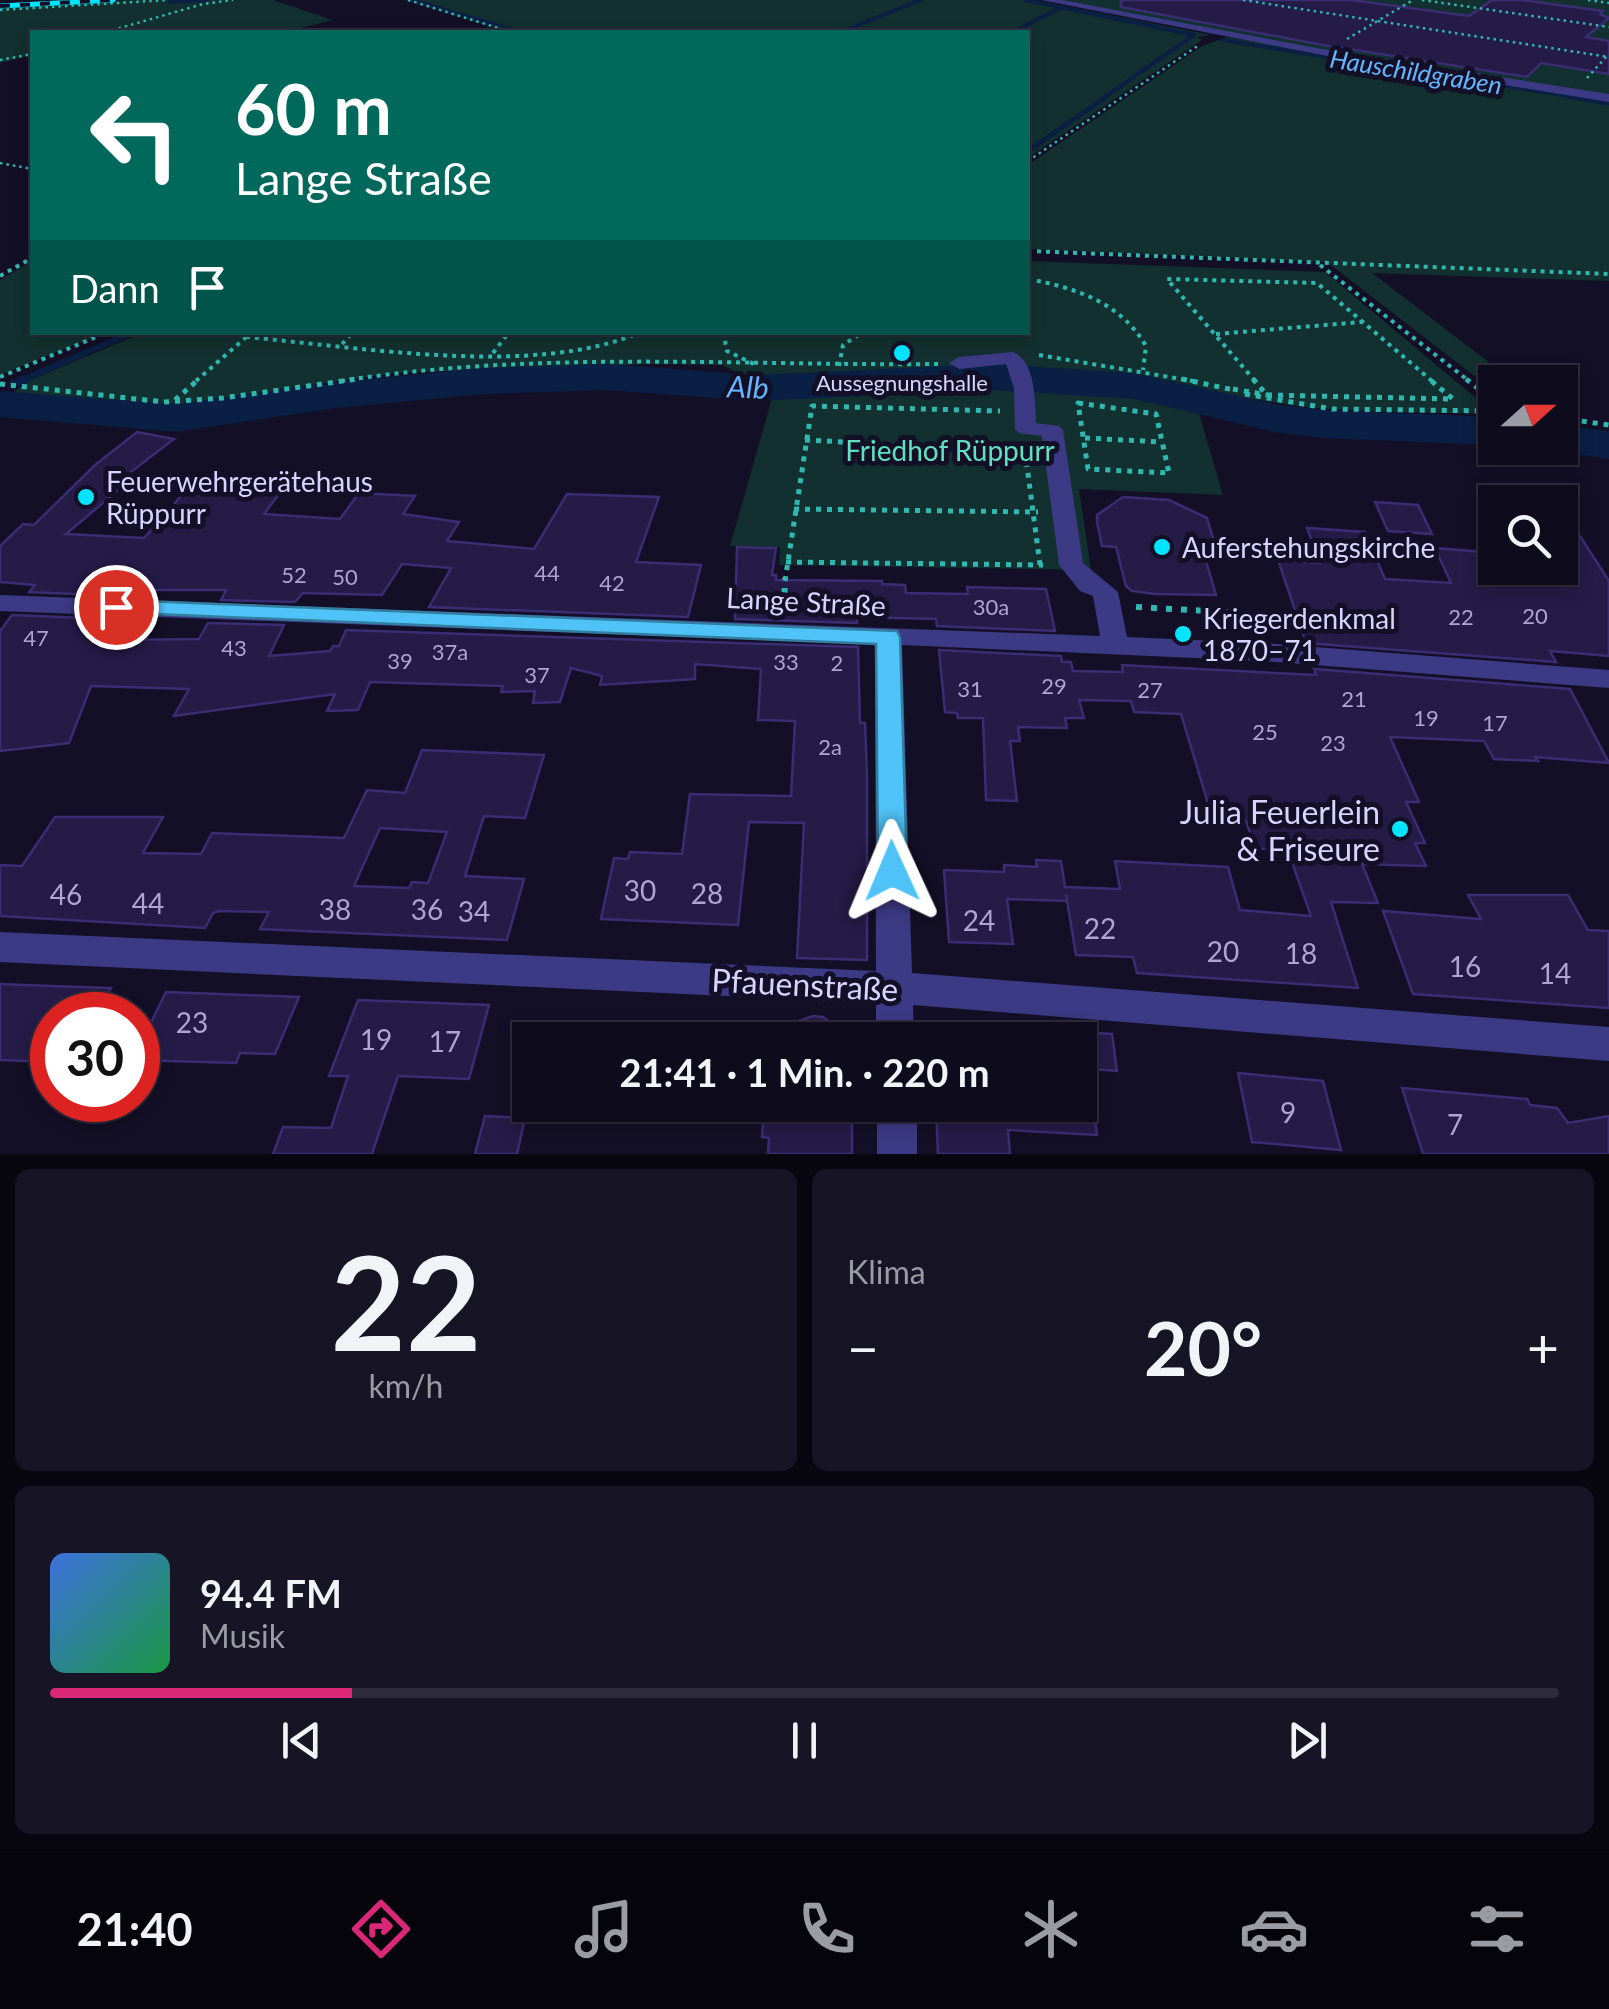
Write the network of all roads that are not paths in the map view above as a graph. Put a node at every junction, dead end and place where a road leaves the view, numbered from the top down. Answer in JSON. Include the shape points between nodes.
{"nodes":[{"id":1,"x":1046,"y":0,"type":"edge"},
{"id":2,"x":1609,"y":98,"type":"edge"},
{"id":3,"x":959,"y":363,"type":"road end"},
{"id":4,"x":0,"y":604,"type":"edge"},
{"id":5,"x":888,"y":637,"type":"junction"},
{"id":6,"x":1115,"y":646,"type":"junction"},
{"id":7,"x":1609,"y":679,"type":"edge"},
{"id":8,"x":0,"y":946,"type":"edge"},
{"id":9,"x":894,"y":988,"type":"junction"},
{"id":10,"x":895,"y":1022,"type":"edge"},
{"id":11,"x":1609,"y":1044,"type":"edge"},
{"id":12,"x":897,"y":1122,"type":"edge"},
{"id":13,"x":898,"y":1154,"type":"edge"}],
"edges":[{"from":1,"to":2,"type":"street"},
{"from":3,"to":6,"type":"street","via":[[1022,402],[1052,430],[1071,565],[1105,592]]},
{"from":4,"to":5,"type":"street","name":"Lange Straße"},
{"from":5,"to":6,"type":"street","name":"Lange Straße"},
{"from":5,"to":9,"type":"street"},
{"from":6,"to":7,"type":"street","name":"Lange Straße"},
{"from":8,"to":9,"type":"street","name":"Pfauenstraße"},
{"from":9,"to":10,"type":"street"},
{"from":9,"to":11,"type":"street","name":"Pfauenstraße"},
{"from":12,"to":13,"type":"street"}]}
